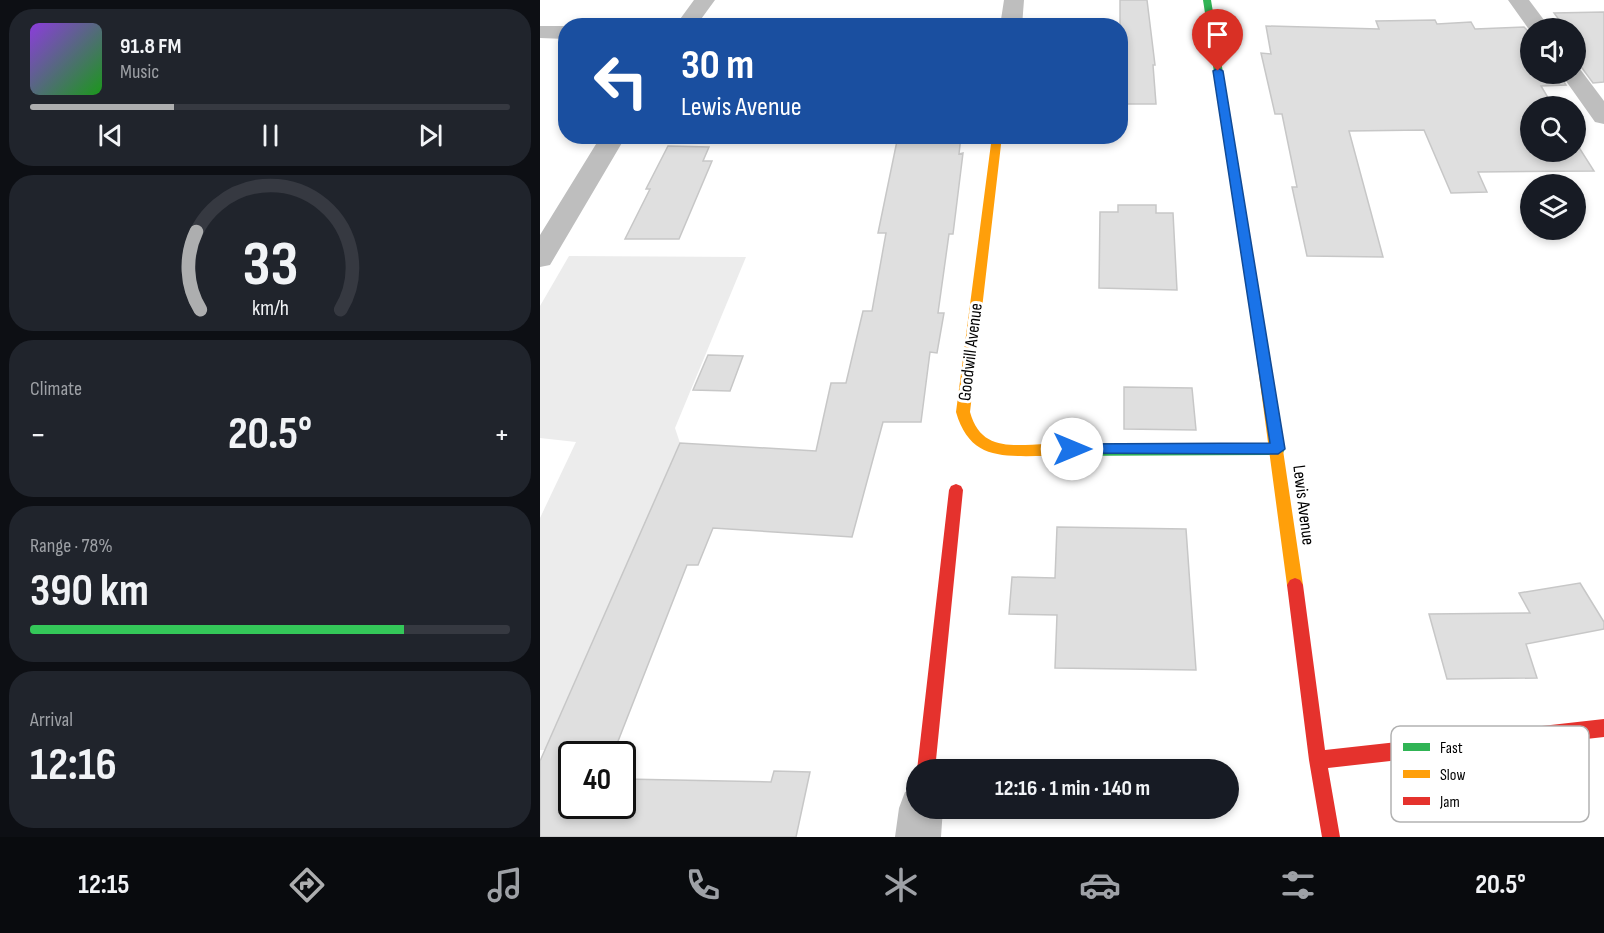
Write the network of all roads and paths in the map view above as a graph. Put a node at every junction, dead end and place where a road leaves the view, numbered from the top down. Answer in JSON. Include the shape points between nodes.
{"nodes":[{"id":1,"x":705,"y":0,"type":"edge"},
{"id":2,"x":1014,"y":0,"type":"edge"},
{"id":3,"x":1207,"y":0,"type":"edge"},
{"id":4,"x":1518,"y":0,"type":"edge"},
{"id":5,"x":691,"y":18,"type":"edge"},
{"id":6,"x":1012,"y":18,"type":"edge"},
{"id":7,"x":1532,"y":18,"type":"edge"},
{"id":8,"x":540,"y":32,"type":"edge"},
{"id":9,"x":558,"y":33,"type":"edge"},
{"id":10,"x":1579,"y":84,"type":"edge"},
{"id":11,"x":1604,"y":117,"type":"edge"},
{"id":12,"x":609,"y":144,"type":"edge"},
{"id":13,"x":996,"y":144,"type":"edge"},
{"id":14,"x":540,"y":258,"type":"edge"},
{"id":15,"x":1278,"y":449,"type":"junction"},
{"id":16,"x":956,"y":490,"type":"dead end"},
{"id":17,"x":1604,"y":728,"type":"edge"},
{"id":18,"x":1589,"y":730,"type":"edge"},
{"id":19,"x":1391,"y":752,"type":"edge"},
{"id":20,"x":927,"y":759,"type":"edge"},
{"id":21,"x":1318,"y":760,"type":"junction"},
{"id":22,"x":920,"y":819,"type":"edge"},
{"id":23,"x":918,"y":837,"type":"edge"},
{"id":24,"x":1330,"y":837,"type":"edge"}],
"edges":[{"from":1,"to":5,"type":"street"},
{"from":2,"to":6,"type":"street"},
{"from":3,"to":15,"type":"street","name":"Lewis Avenue"},
{"from":4,"to":7,"type":"street"},
{"from":8,"to":9,"type":"street"},
{"from":10,"to":11,"type":"street"},
{"from":12,"to":14,"type":"street"},
{"from":13,"to":15,"type":"street","name":"Goodwill Avenue","via":[[963,412],[967,430],[974,439],[996,450]]},
{"from":15,"to":21,"type":"street","name":"Lewis Avenue"},
{"from":16,"to":20,"type":"street"},
{"from":17,"to":18,"type":"street"},
{"from":19,"to":21,"type":"street"},
{"from":21,"to":24,"type":"street","name":"Lewis Avenue"},
{"from":22,"to":23,"type":"street"}]}
